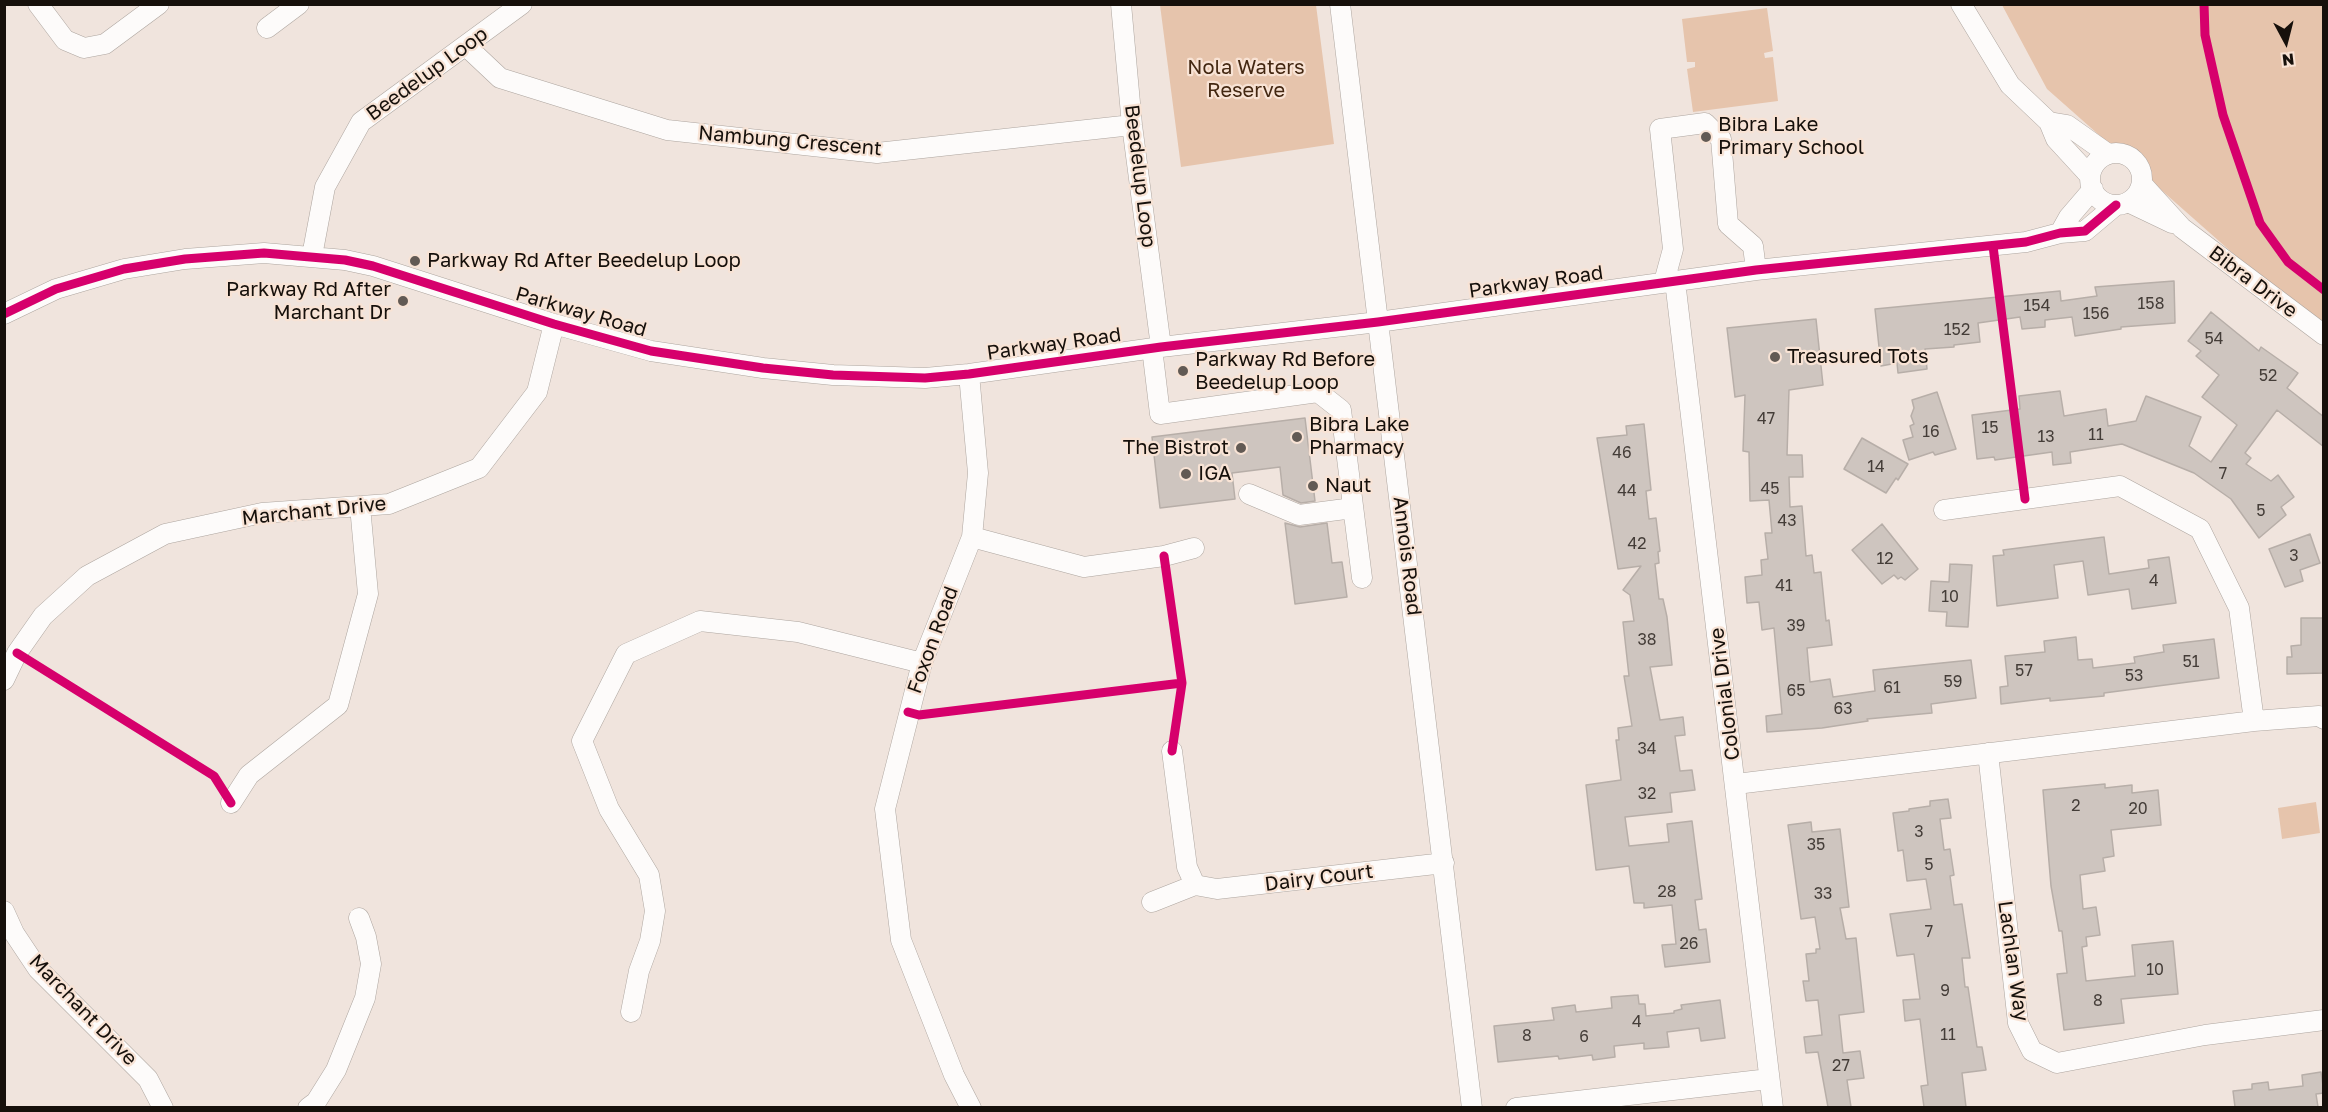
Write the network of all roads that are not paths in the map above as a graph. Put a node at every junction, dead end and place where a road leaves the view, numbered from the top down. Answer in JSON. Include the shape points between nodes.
{"nodes":[{"id":1,"x":159,"y":4,"type":"edge"},
{"id":2,"x":298,"y":4,"type":"edge"},
{"id":3,"x":522,"y":4,"type":"edge"},
{"id":4,"x":1121,"y":4,"type":"edge"},
{"id":5,"x":1340,"y":4,"type":"edge"},
{"id":6,"x":1961,"y":4,"type":"edge"},
{"id":7,"x":49,"y":8,"type":"edge"},
{"id":8,"x":267,"y":28,"type":"dead end"},
{"id":9,"x":466,"y":46,"type":"junction"},
{"id":10,"x":2049,"y":122,"type":"junction"},
{"id":11,"x":1132,"y":125,"type":"junction"},
{"id":12,"x":2108,"y":154,"type":"junction"},
{"id":13,"x":2091,"y":183,"type":"junction"},
{"id":14,"x":2142,"y":184,"type":"junction"},
{"id":15,"x":2122,"y":203,"type":"junction"},
{"id":16,"x":2182,"y":228,"type":"junction"},
{"id":17,"x":2060,"y":233,"type":"junction"},
{"id":18,"x":312,"y":256,"type":"junction"},
{"id":19,"x":1756,"y":270,"type":"junction"},
{"id":20,"x":1670,"y":282,"type":"junction"},
{"id":21,"x":4,"y":314,"type":"edge"},
{"id":22,"x":1378,"y":322,"type":"junction"},
{"id":23,"x":554,"y":324,"type":"junction"},
{"id":24,"x":2324,"y":335,"type":"edge"},
{"id":25,"x":1156,"y":348,"type":"junction"},
{"id":26,"x":969,"y":374,"type":"junction"},
{"id":27,"x":1249,"y":494,"type":"dead end"},
{"id":28,"x":360,"y":506,"type":"junction"},
{"id":29,"x":1353,"y":508,"type":"junction"},
{"id":30,"x":1944,"y":510,"type":"dead end"},
{"id":31,"x":972,"y":537,"type":"junction"},
{"id":32,"x":1194,"y":548,"type":"dead end"},
{"id":33,"x":1362,"y":578,"type":"dead end"},
{"id":34,"x":922,"y":663,"type":"junction"},
{"id":35,"x":4,"y":680,"type":"edge"},
{"id":36,"x":2324,"y":719,"type":"edge"},
{"id":37,"x":2254,"y":721,"type":"junction"},
{"id":38,"x":1172,"y":751,"type":"dead end"},
{"id":39,"x":1988,"y":753,"type":"junction"},
{"id":40,"x":1736,"y":784,"type":"junction"},
{"id":41,"x":231,"y":803,"type":"dead end"},
{"id":42,"x":1444,"y":863,"type":"junction"},
{"id":43,"x":1195,"y":885,"type":"junction"},
{"id":44,"x":1152,"y":902,"type":"dead end"},
{"id":45,"x":4,"y":911,"type":"edge"},
{"id":46,"x":358,"y":918,"type":"dead end"},
{"id":47,"x":631,"y":1012,"type":"dead end"},
{"id":48,"x":2324,"y":1020,"type":"edge"},
{"id":49,"x":1769,"y":1079,"type":"junction"},
{"id":50,"x":163,"y":1107,"type":"edge"},
{"id":51,"x":308,"y":1107,"type":"edge"},
{"id":52,"x":970,"y":1107,"type":"edge"},
{"id":53,"x":1472,"y":1107,"type":"edge"},
{"id":54,"x":1515,"y":1107,"type":"edge"},
{"id":55,"x":1773,"y":1107,"type":"edge"}],
"edges":[{"from":1,"to":7,"type":"street","via":[[105,44],[84,48],[65,39]]},
{"from":2,"to":8,"type":"street"},
{"from":3,"to":9,"type":"street","name":"Beedelup Loop"},
{"from":4,"to":11,"type":"street","name":"Beedelup Loop"},
{"from":5,"to":22,"type":"street","name":"Annois Road"},
{"from":6,"to":10,"type":"street","via":[[2010,85]]},
{"from":9,"to":11,"type":"street","name":"Nambung Crescent","via":[[500,78],[667,130],[876,153]]},
{"from":9,"to":18,"type":"street","name":"Beedelup Loop","via":[[361,122],[325,187]]},
{"from":10,"to":12,"type":"street","via":[[2067,125]]},
{"from":10,"to":13,"type":"street","via":[[2056,139]]},
{"from":11,"to":25,"type":"street","name":"Beedelup Loop"},
{"from":12,"to":13,"type":"street","via":[[2096,162]]},
{"from":12,"to":14,"type":"street","via":[[2133,158],[2141,170]]},
{"from":13,"to":15,"type":"street","via":[[2102,200]]},
{"from":13,"to":17,"type":"street"},
{"from":14,"to":15,"type":"street","via":[[2137,195]]},
{"from":14,"to":16,"type":"street","name":"Bibra Drive"},
{"from":15,"to":16,"type":"street","name":"Bibra Drive"},
{"from":15,"to":17,"type":"street","name":"Parkway Road","via":[[2085,231]]},
{"from":16,"to":24,"type":"street","name":"Bibra Drive"},
{"from":17,"to":19,"type":"street","name":"Parkway Road","via":[[2026,242]]},
{"from":18,"to":21,"type":"street","name":"Parkway Road","via":[[232,254],[153,263],[56,289]]},
{"from":18,"to":23,"type":"street","name":"Parkway Road","via":[[373,266]]},
{"from":19,"to":20,"type":"street","name":"Parkway Road"},
{"from":19,"to":20,"type":"street","via":[[1753,246],[1728,224],[1721,139],[1705,123],[1660,129],[1673,249]]},
{"from":20,"to":22,"type":"street","name":"Parkway Road"},
{"from":20,"to":40,"type":"street","name":"Colonial Drive"},
{"from":22,"to":25,"type":"street","name":"Parkway Road"},
{"from":22,"to":42,"type":"street","name":"Annois Road"},
{"from":23,"to":26,"type":"street","name":"Parkway Road","via":[[651,351],[763,368],[890,378]]},
{"from":23,"to":28,"type":"street","name":"Marchant Drive","via":[[537,392],[479,468],[389,504]]},
{"from":25,"to":26,"type":"street","name":"Parkway Road"},
{"from":25,"to":29,"type":"street","name":"Beedelup Loop","via":[[1160,414],[1318,392],[1341,410]]},
{"from":26,"to":31,"type":"street","name":"Foxon Road","via":[[978,473]]},
{"from":27,"to":29,"type":"street","via":[[1299,515]]},
{"from":28,"to":35,"type":"street","name":"Marchant Drive","via":[[262,513],[165,534],[87,576],[43,616]]},
{"from":28,"to":41,"type":"street","via":[[368,594],[338,705],[249,775]]},
{"from":29,"to":33,"type":"street"},
{"from":30,"to":37,"type":"street","via":[[2120,486],[2200,529],[2239,608]]},
{"from":31,"to":32,"type":"street","via":[[1084,567]]},
{"from":31,"to":34,"type":"street","name":"Foxon Road"},
{"from":34,"to":47,"type":"street","via":[[798,632],[700,621],[626,654],[582,741],[609,809],[649,876],[655,911]]},
{"from":34,"to":52,"type":"street","name":"Foxon Road","via":[[885,809],[901,940]]},
{"from":36,"to":37,"type":"street","via":[[2319,716]]},
{"from":37,"to":39,"type":"street"},
{"from":38,"to":43,"type":"street","via":[[1187,867]]},
{"from":39,"to":40,"type":"street"},
{"from":39,"to":48,"type":"street","name":"Lachlan Way","via":[[2018,1023],[2032,1051],[2057,1063],[2205,1035]]},
{"from":40,"to":49,"type":"street","name":"Colonial Drive"},
{"from":42,"to":43,"type":"street","name":"Dairy Court","via":[[1218,889]]},
{"from":42,"to":53,"type":"street","name":"Annois Road"},
{"from":43,"to":44,"type":"street","name":"Dairy Court"},
{"from":45,"to":50,"type":"street","name":"Marchant Drive","via":[[38,969],[148,1079]]},
{"from":46,"to":51,"type":"street","via":[[371,964],[365,998],[336,1070],[316,1102]]},
{"from":49,"to":54,"type":"street"},
{"from":49,"to":55,"type":"street","name":"Colonial Drive"}]}
